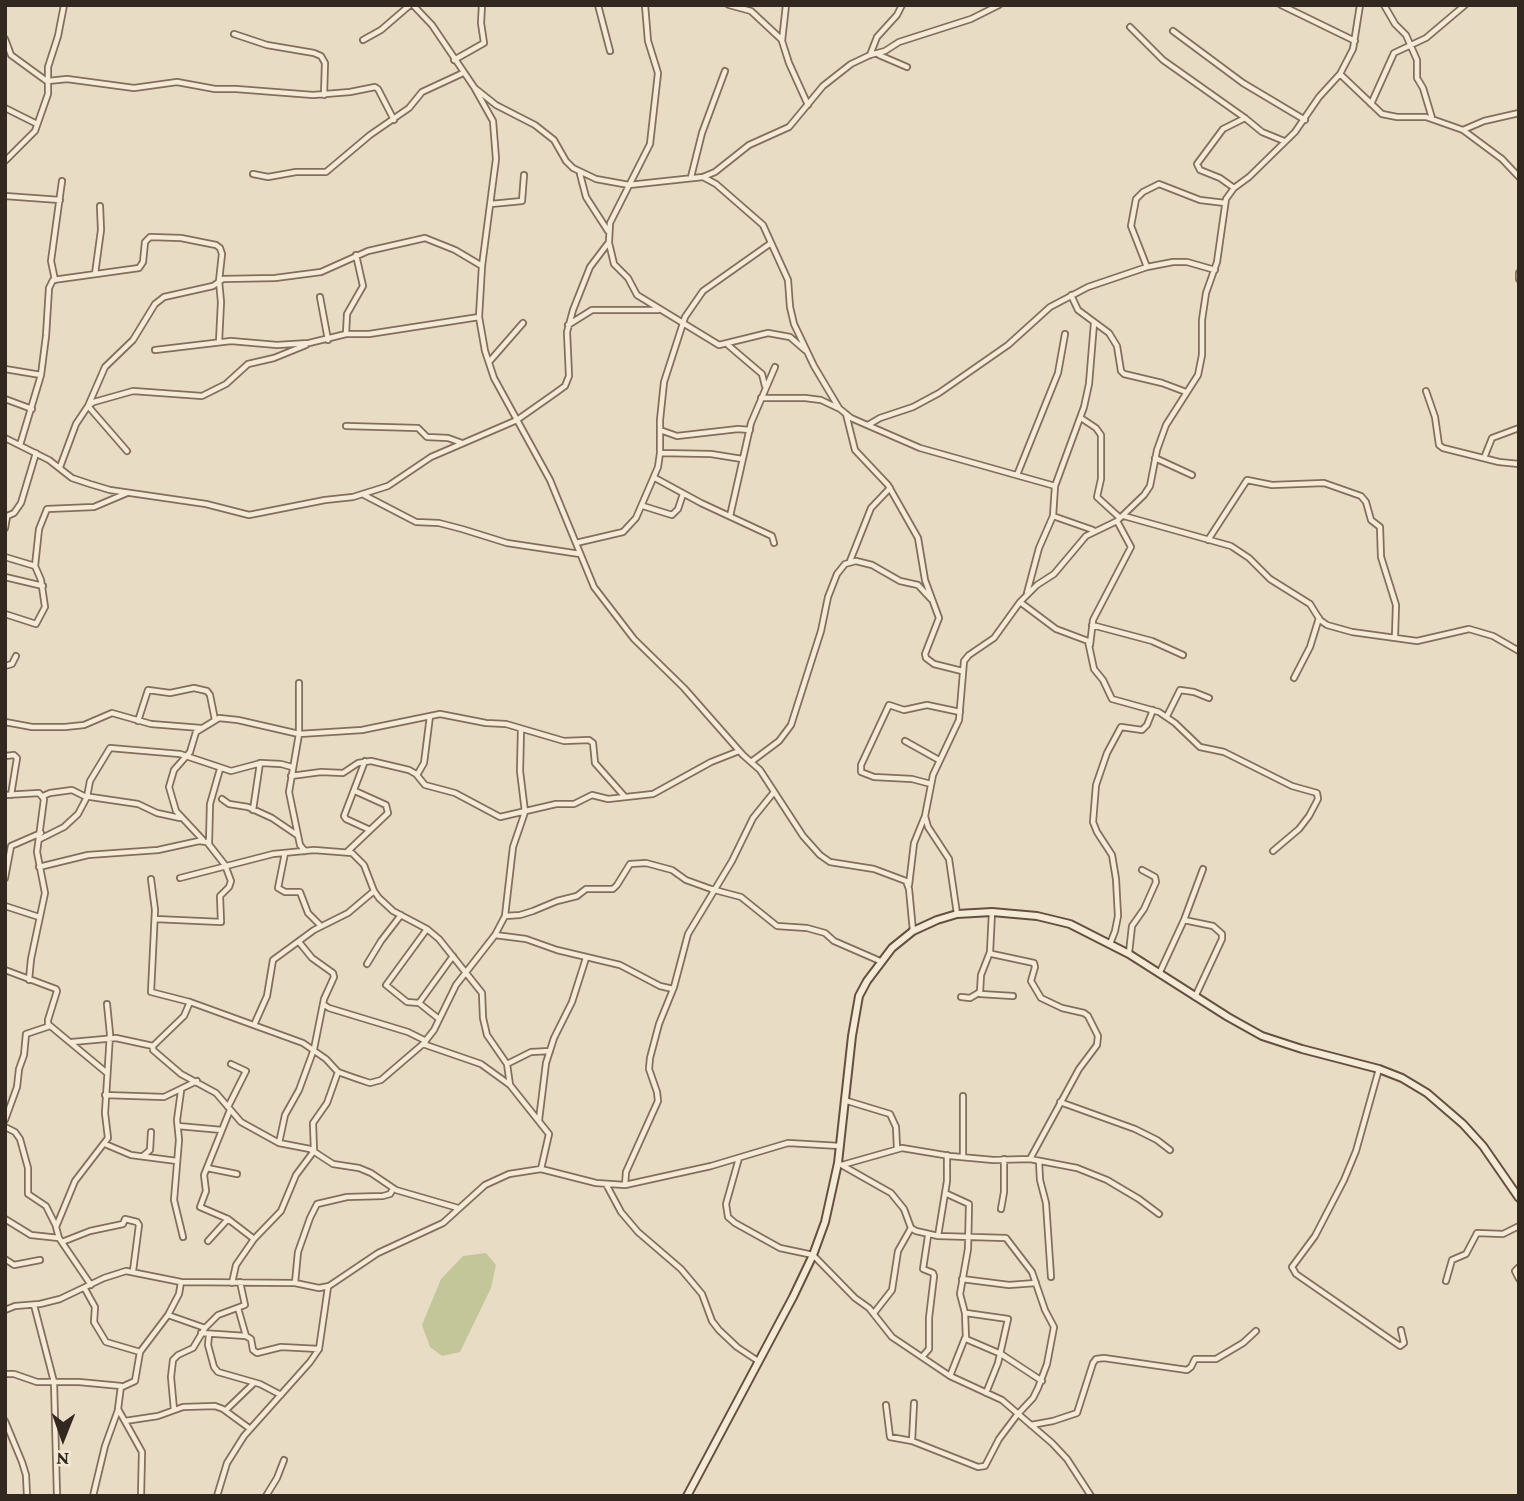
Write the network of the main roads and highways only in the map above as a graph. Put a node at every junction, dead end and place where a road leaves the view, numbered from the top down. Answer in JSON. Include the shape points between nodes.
{"nodes":[{"id":1,"x":1519,"y":1198,"type":"edge"},
{"id":2,"x":687,"y":1496,"type":"edge"}],
"edges":[{"from":1,"to":2,"type":"main road","via":[[1463,1124],[1402,1078],[1266,1038],[1129,954],[1070,924],[992,912],[937,920],[891,948],[858,1001],[840,1164],[825,1222],[793,1297]]}]}
